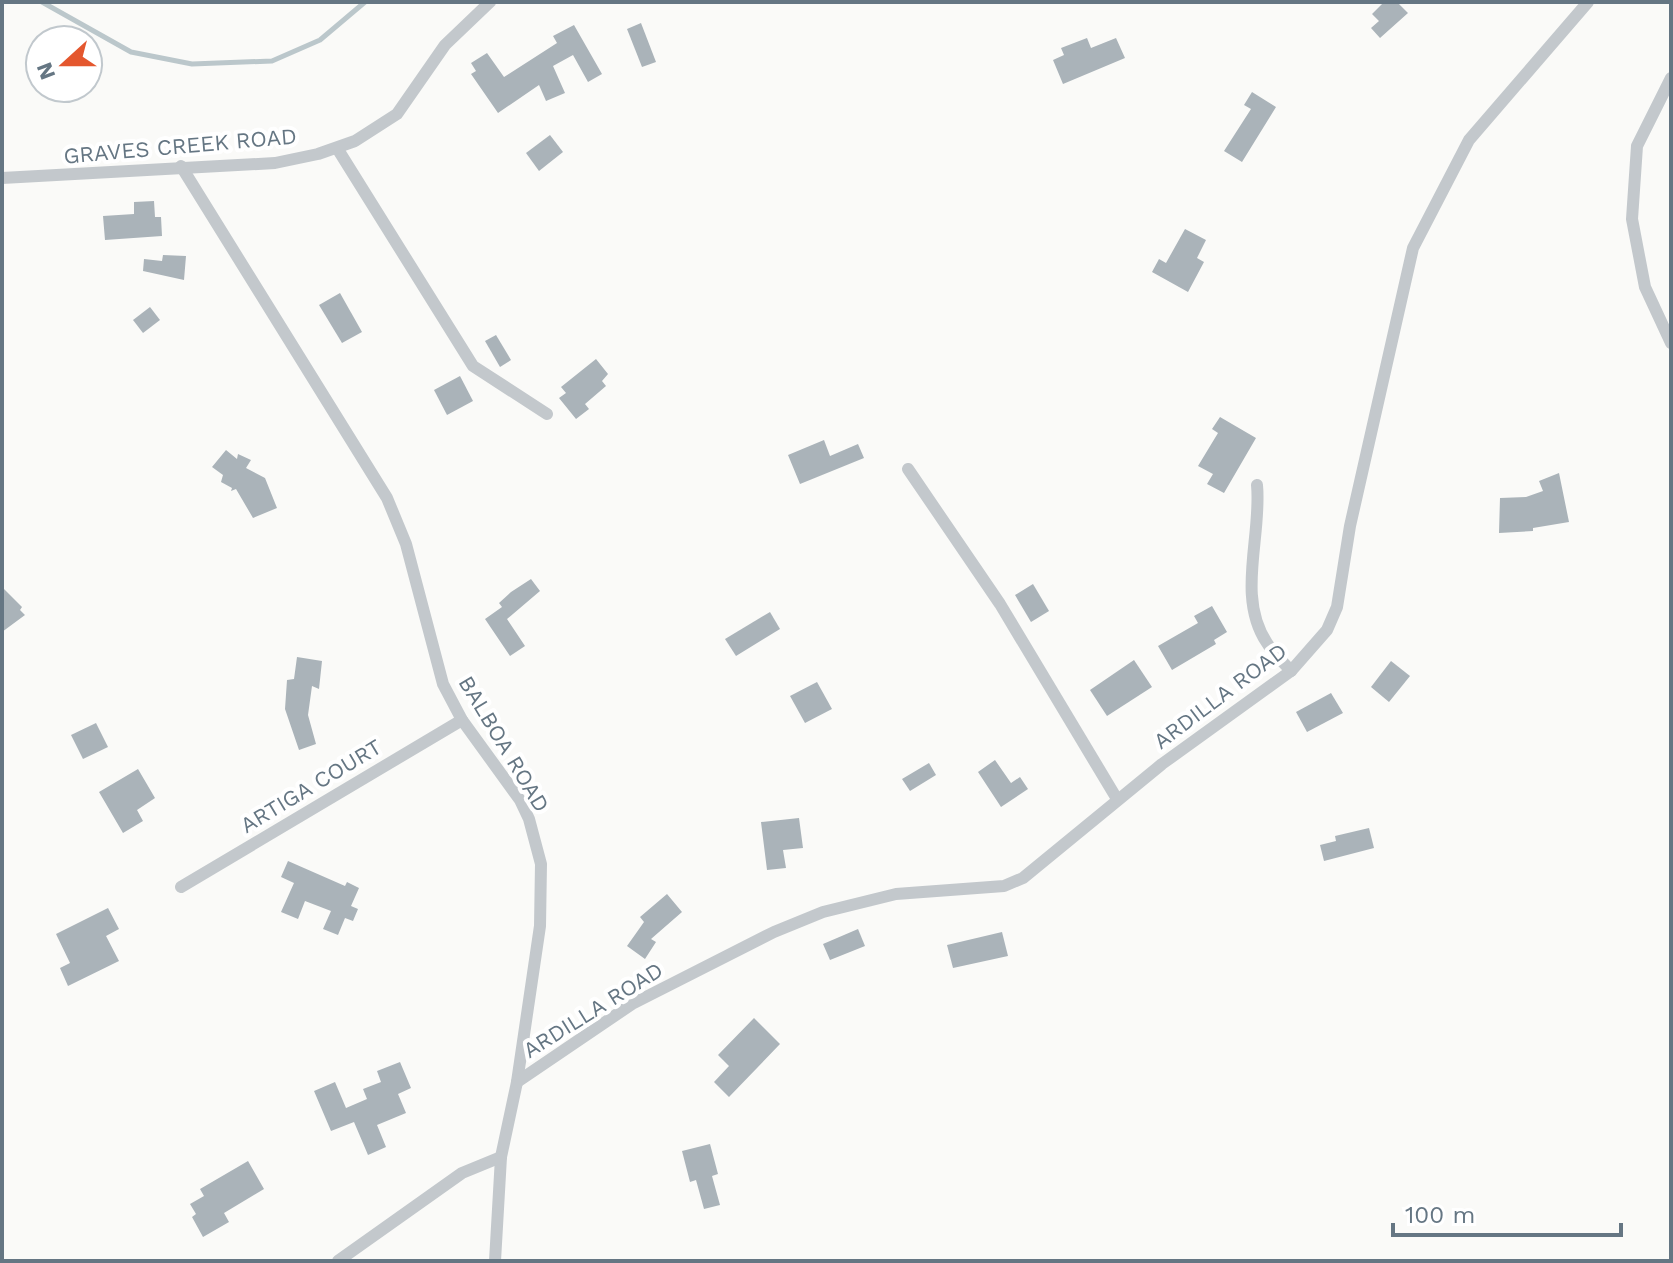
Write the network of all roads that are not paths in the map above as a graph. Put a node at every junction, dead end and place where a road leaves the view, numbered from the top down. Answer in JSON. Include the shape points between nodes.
{"nodes":[{"id":1,"x":490,"y":2,"type":"edge"},
{"id":2,"x":1588,"y":2,"type":"edge"},
{"id":3,"x":1671,"y":78,"type":"edge"},
{"id":4,"x":337,"y":148,"type":"junction"},
{"id":5,"x":181,"y":166,"type":"junction"},
{"id":6,"x":2,"y":178,"type":"edge"},
{"id":7,"x":1671,"y":343,"type":"edge"},
{"id":8,"x":547,"y":414,"type":"dead end"},
{"id":9,"x":908,"y":469,"type":"dead end"},
{"id":10,"x":1257,"y":485,"type":"dead end"},
{"id":11,"x":1291,"y":671,"type":"junction"},
{"id":12,"x":462,"y":720,"type":"junction"},
{"id":13,"x":1117,"y":799,"type":"junction"},
{"id":14,"x":181,"y":887,"type":"dead end"},
{"id":15,"x":517,"y":1082,"type":"junction"},
{"id":16,"x":501,"y":1157,"type":"junction"},
{"id":17,"x":338,"y":1261,"type":"edge"},
{"id":18,"x":495,"y":1261,"type":"edge"}],
"edges":[{"from":1,"to":4,"type":"street","name":"GRAVES CREEK ROAD","via":[[445,45],[397,114]]},
{"from":2,"to":11,"type":"street","name":"ARDILLA ROAD","via":[[1469,140],[1413,248],[1350,526],[1337,607],[1312,650]]},
{"from":3,"to":7,"type":"street","via":[[1637,146],[1632,219],[1645,287]]},
{"from":4,"to":5,"type":"street","name":"GRAVES CREEK ROAD","via":[[275,163]]},
{"from":4,"to":8,"type":"street","via":[[473,366]]},
{"from":5,"to":6,"type":"street","name":"GRAVES CREEK ROAD"},
{"from":5,"to":12,"type":"street","name":"BALBOA ROAD","via":[[387,498],[406,544],[437,666]]},
{"from":9,"to":13,"type":"street","via":[[1000,604]]},
{"from":10,"to":11,"type":"street","via":[[1260,514],[1250,597],[1265,641]]},
{"from":11,"to":13,"type":"street","name":"ARDILLA ROAD"},
{"from":12,"to":14,"type":"street","name":"ARTIGA COURT"},
{"from":12,"to":15,"type":"street","name":"BALBOA ROAD","via":[[520,800],[541,864],[540,926]]},
{"from":13,"to":15,"type":"street","name":"ARDILLA ROAD","via":[[1023,878],[1004,886],[896,894],[823,912],[632,1004]]},
{"from":15,"to":16,"type":"street","name":"BALBOA ROAD"},
{"from":16,"to":17,"type":"street","via":[[462,1173]]},
{"from":16,"to":18,"type":"street","name":"BALBOA ROAD"}]}
